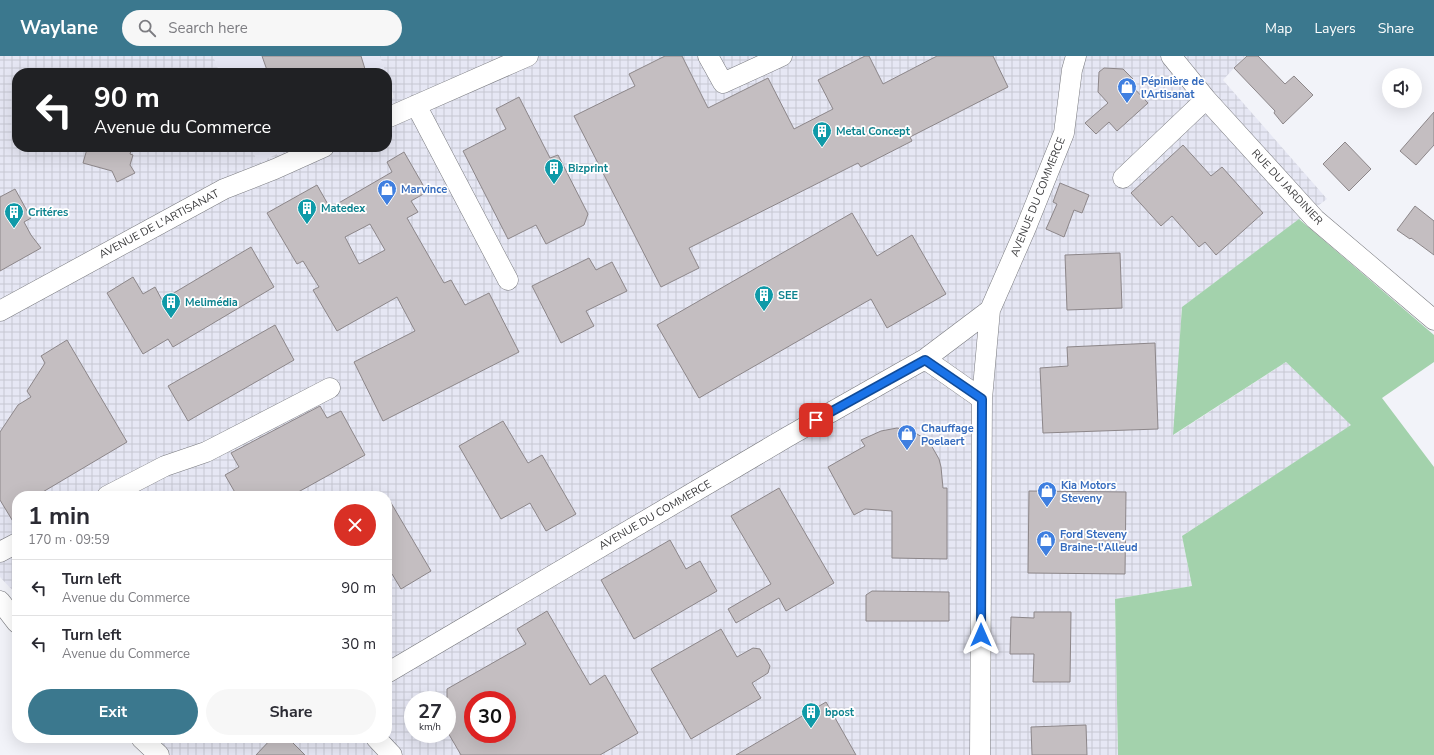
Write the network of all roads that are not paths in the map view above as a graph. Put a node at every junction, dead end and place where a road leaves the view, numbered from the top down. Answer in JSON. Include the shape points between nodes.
{"nodes":[{"id":1,"x":528,"y":56,"type":"edge"},
{"id":2,"x":708,"y":56,"type":"edge"},
{"id":3,"x":782,"y":56,"type":"edge"},
{"id":4,"x":1076,"y":56,"type":"edge"},
{"id":5,"x":1171,"y":56,"type":"edge"},
{"id":6,"x":1206,"y":99,"type":"junction"},
{"id":7,"x":416,"y":105,"type":"junction"},
{"id":8,"x":392,"y":116,"type":"edge"},
{"id":9,"x":313,"y":152,"type":"edge"},
{"id":10,"x":1123,"y":178,"type":"dead end"},
{"id":11,"x":508,"y":280,"type":"dead end"},
{"id":12,"x":990,"y":310,"type":"junction"},
{"id":13,"x":0,"y":311,"type":"edge"},
{"id":14,"x":1434,"y":320,"type":"edge"},
{"id":15,"x":925,"y":360,"type":"junction"},
{"id":16,"x":330,"y":388,"type":"dead end"},
{"id":17,"x":982,"y":399,"type":"junction"},
{"id":18,"x":117,"y":491,"type":"edge"},
{"id":19,"x":12,"y":546,"type":"edge"},
{"id":20,"x":0,"y":552,"type":"edge"},
{"id":21,"x":0,"y":601,"type":"edge"},
{"id":22,"x":12,"y":617,"type":"edge"},
{"id":23,"x":392,"y":670,"type":"edge"},
{"id":24,"x":147,"y":743,"type":"edge"},
{"id":25,"x":381,"y":743,"type":"edge"},
{"id":26,"x":159,"y":755,"type":"edge"},
{"id":27,"x":392,"y":755,"type":"edge"},
{"id":28,"x":980,"y":755,"type":"edge"}],
"edges":[{"from":1,"to":7,"type":"street"},
{"from":2,"to":3,"type":"street","via":[[722,83]]},
{"from":4,"to":12,"type":"street","name":"AVENUE DU COMMERCE","via":[[1064,133]]},
{"from":5,"to":6,"type":"street","name":"RUE DU JARDINIER"},
{"from":6,"to":10,"type":"street"},
{"from":6,"to":14,"type":"street","name":"RUE DU JARDINIER","via":[[1314,219]]},
{"from":7,"to":8,"type":"street"},
{"from":7,"to":11,"type":"street"},
{"from":9,"to":13,"type":"street","name":"AVENUE DE L'ARTISANAT","via":[[224,189]]},
{"from":12,"to":15,"type":"street","name":"AVENUE DU COMMERCE"},
{"from":12,"to":17,"type":"street","name":"AVENUE DU COMMERCE"},
{"from":15,"to":17,"type":"street"},
{"from":15,"to":23,"type":"street","name":"AVENUE DU COMMERCE","via":[[789,436]]},
{"from":16,"to":18,"type":"street","via":[[206,452],[165,466]]},
{"from":17,"to":28,"type":"street","name":"AVENUE DU COMMERCE"},
{"from":19,"to":20,"type":"street"},
{"from":21,"to":22,"type":"street"},
{"from":24,"to":26,"type":"street"},
{"from":25,"to":27,"type":"street"}]}
